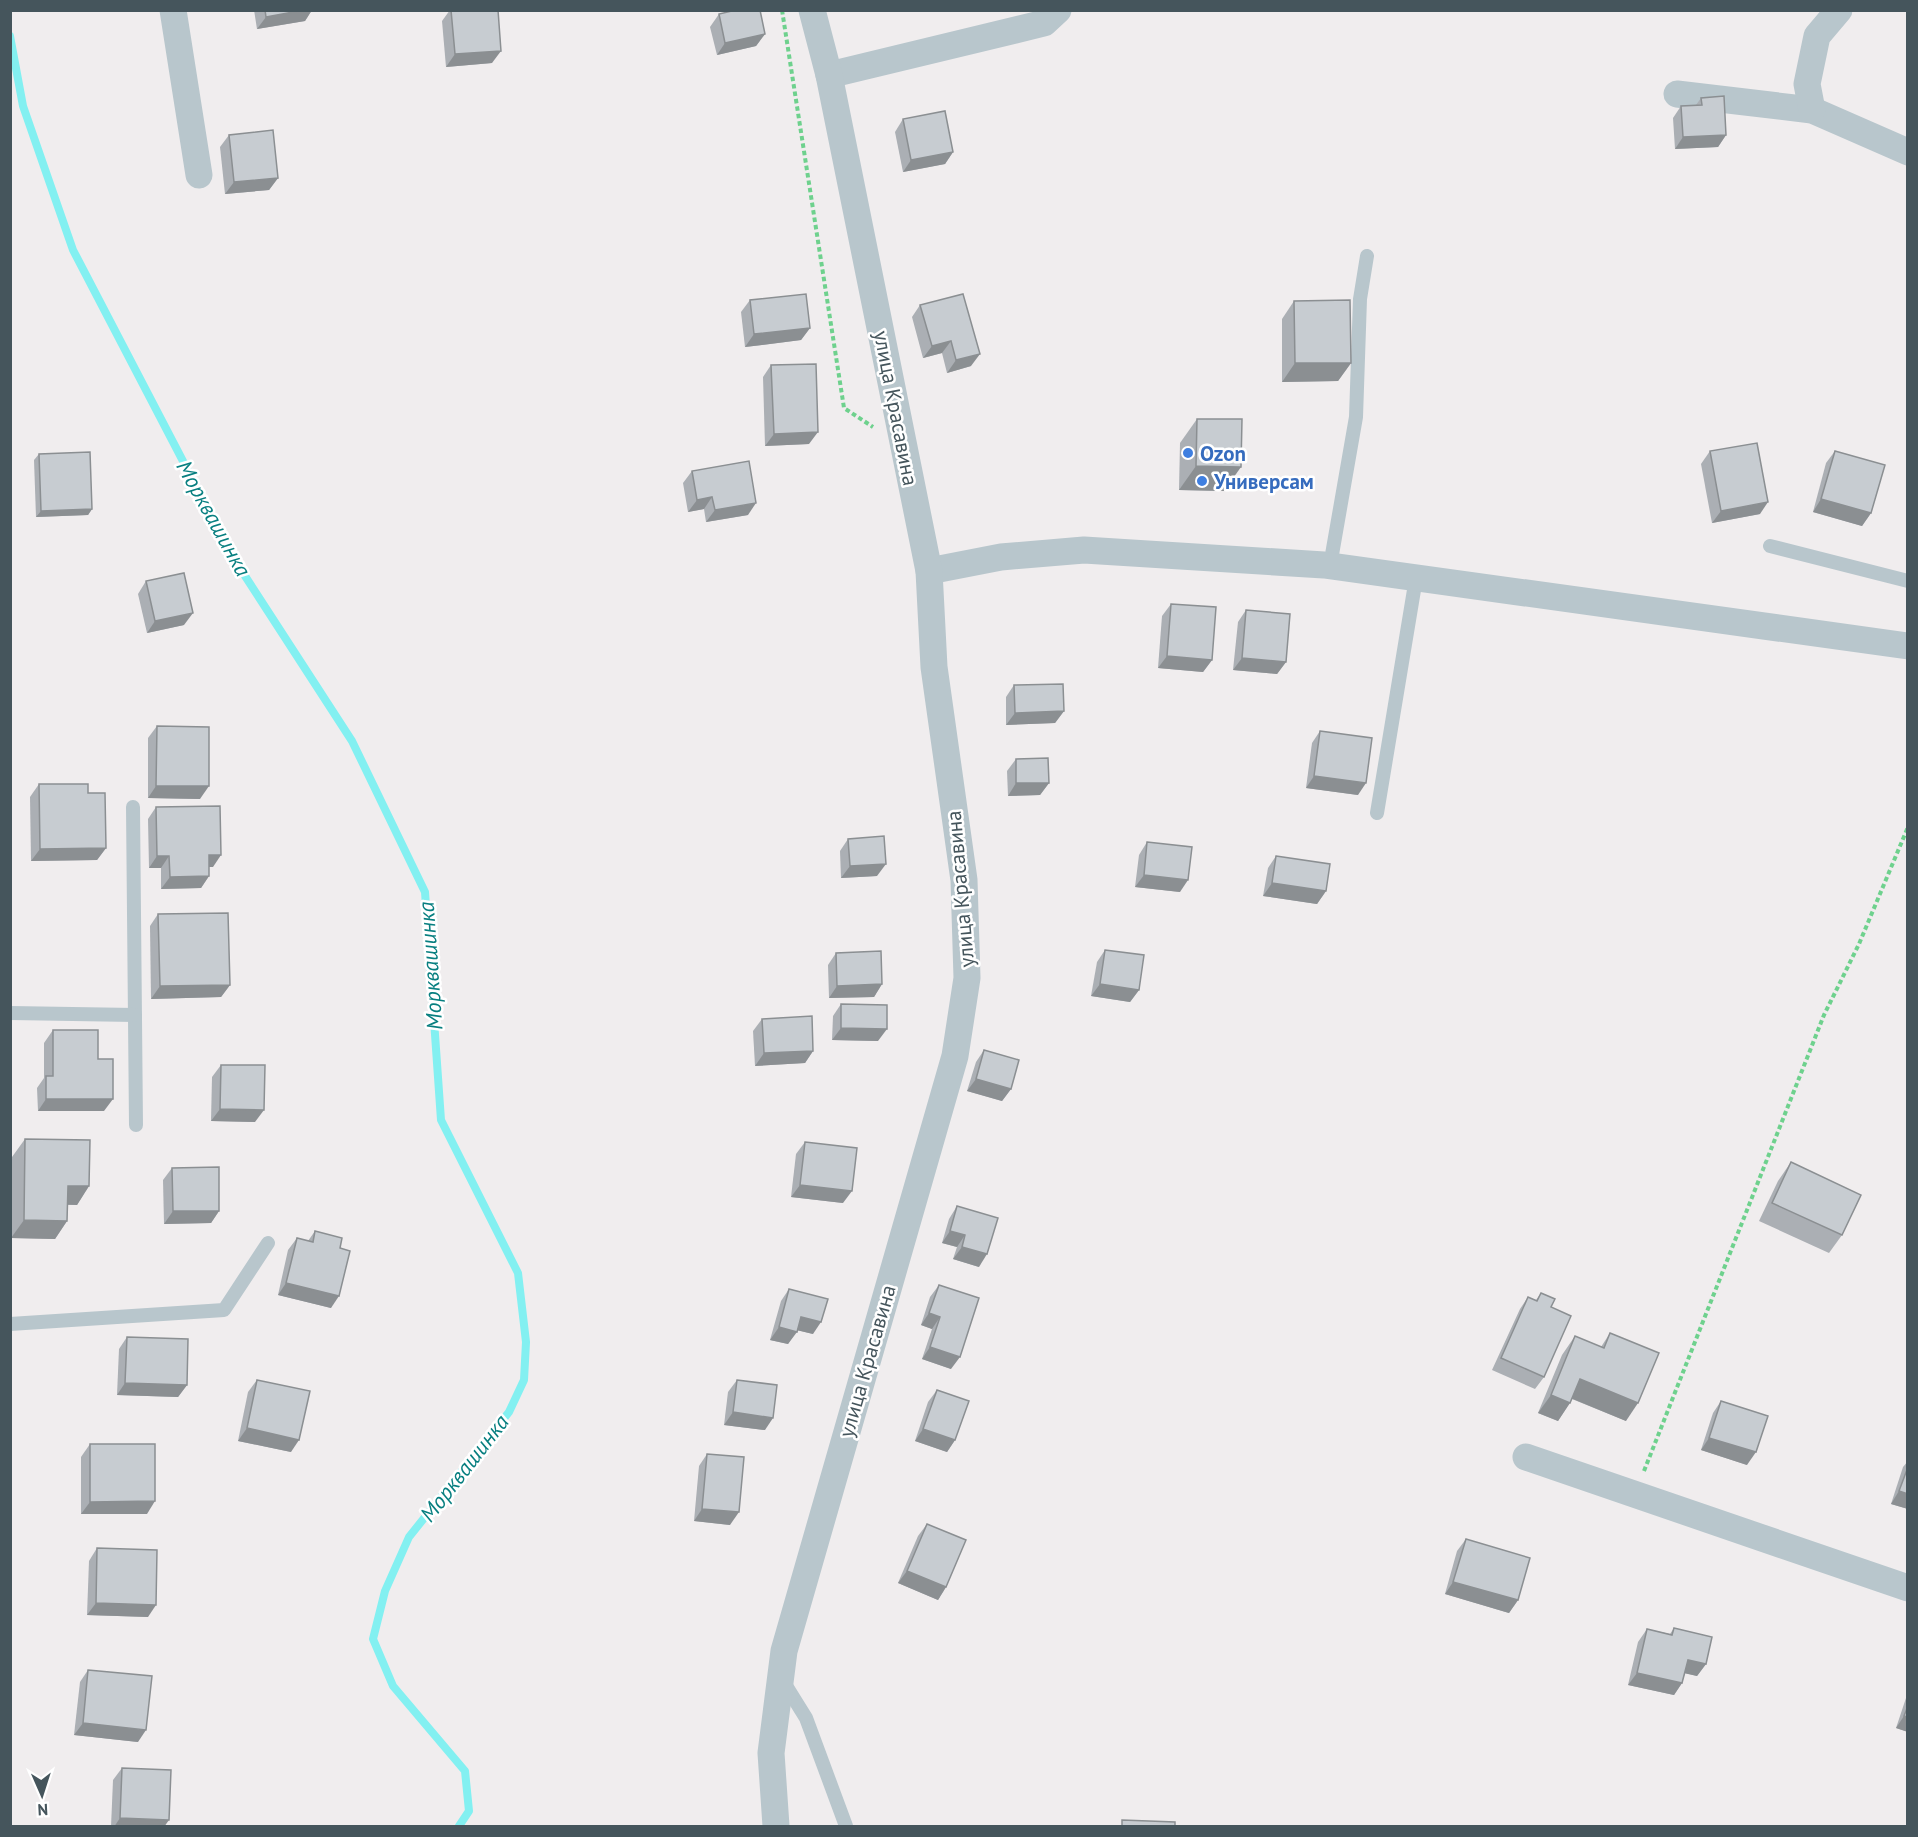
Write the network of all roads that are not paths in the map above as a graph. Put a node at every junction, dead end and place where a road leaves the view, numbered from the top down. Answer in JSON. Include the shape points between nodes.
{"nodes":[{"id":1,"x":173,"y":10,"type":"edge"},
{"id":2,"x":812,"y":10,"type":"edge"},
{"id":3,"x":1058,"y":10,"type":"edge"},
{"id":4,"x":1839,"y":10,"type":"edge"},
{"id":5,"x":829,"y":75,"type":"junction"},
{"id":6,"x":1677,"y":94,"type":"dead end"},
{"id":7,"x":1812,"y":110,"type":"junction"},
{"id":8,"x":1908,"y":152,"type":"edge"},
{"id":9,"x":200,"y":175,"type":"dead end"},
{"id":10,"x":1367,"y":256,"type":"dead end"},
{"id":11,"x":1770,"y":546,"type":"dead end"},
{"id":12,"x":1330,"y":566,"type":"junction"},
{"id":13,"x":929,"y":572,"type":"junction"},
{"id":14,"x":1416,"y":578,"type":"junction"},
{"id":15,"x":1908,"y":581,"type":"edge"},
{"id":16,"x":1908,"y":646,"type":"edge"},
{"id":17,"x":134,"y":807,"type":"dead end"},
{"id":18,"x":1377,"y":813,"type":"dead end"},
{"id":19,"x":10,"y":1013,"type":"edge"},
{"id":20,"x":135,"y":1015,"type":"junction"},
{"id":21,"x":136,"y":1125,"type":"dead end"},
{"id":22,"x":268,"y":1243,"type":"dead end"},
{"id":23,"x":10,"y":1324,"type":"edge"},
{"id":24,"x":1526,"y":1457,"type":"dead end"},
{"id":25,"x":1908,"y":1588,"type":"edge"},
{"id":26,"x":780,"y":1677,"type":"junction"},
{"id":27,"x":776,"y":1827,"type":"edge"},
{"id":28,"x":846,"y":1827,"type":"edge"}],
"edges":[{"from":1,"to":9,"type":"street"},
{"from":2,"to":5,"type":"street","name":"улица Красавина"},
{"from":3,"to":5,"type":"street","via":[[1044,23]]},
{"from":4,"to":7,"type":"street","via":[[1817,36],[1808,84]]},
{"from":5,"to":13,"type":"street","name":"улица Красавина"},
{"from":6,"to":7,"type":"street"},
{"from":7,"to":8,"type":"street"},
{"from":10,"to":12,"type":"lane","via":[[1360,299],[1356,417]]},
{"from":11,"to":15,"type":"lane"},
{"from":12,"to":13,"type":"street","via":[[1084,550],[1001,557]]},
{"from":12,"to":14,"type":"street"},
{"from":13,"to":26,"type":"street","name":"улица Красавина","via":[[934,667],[964,880],[967,978],[955,1056],[784,1651]]},
{"from":14,"to":16,"type":"street"},
{"from":14,"to":18,"type":"lane"},
{"from":17,"to":20,"type":"lane"},
{"from":19,"to":20,"type":"lane"},
{"from":20,"to":21,"type":"lane"},
{"from":22,"to":23,"type":"lane","via":[[224,1310]]},
{"from":24,"to":25,"type":"street"},
{"from":26,"to":27,"type":"street","name":"улица Красавина","via":[[771,1753]]},
{"from":26,"to":28,"type":"lane","via":[[806,1718]]}]}
